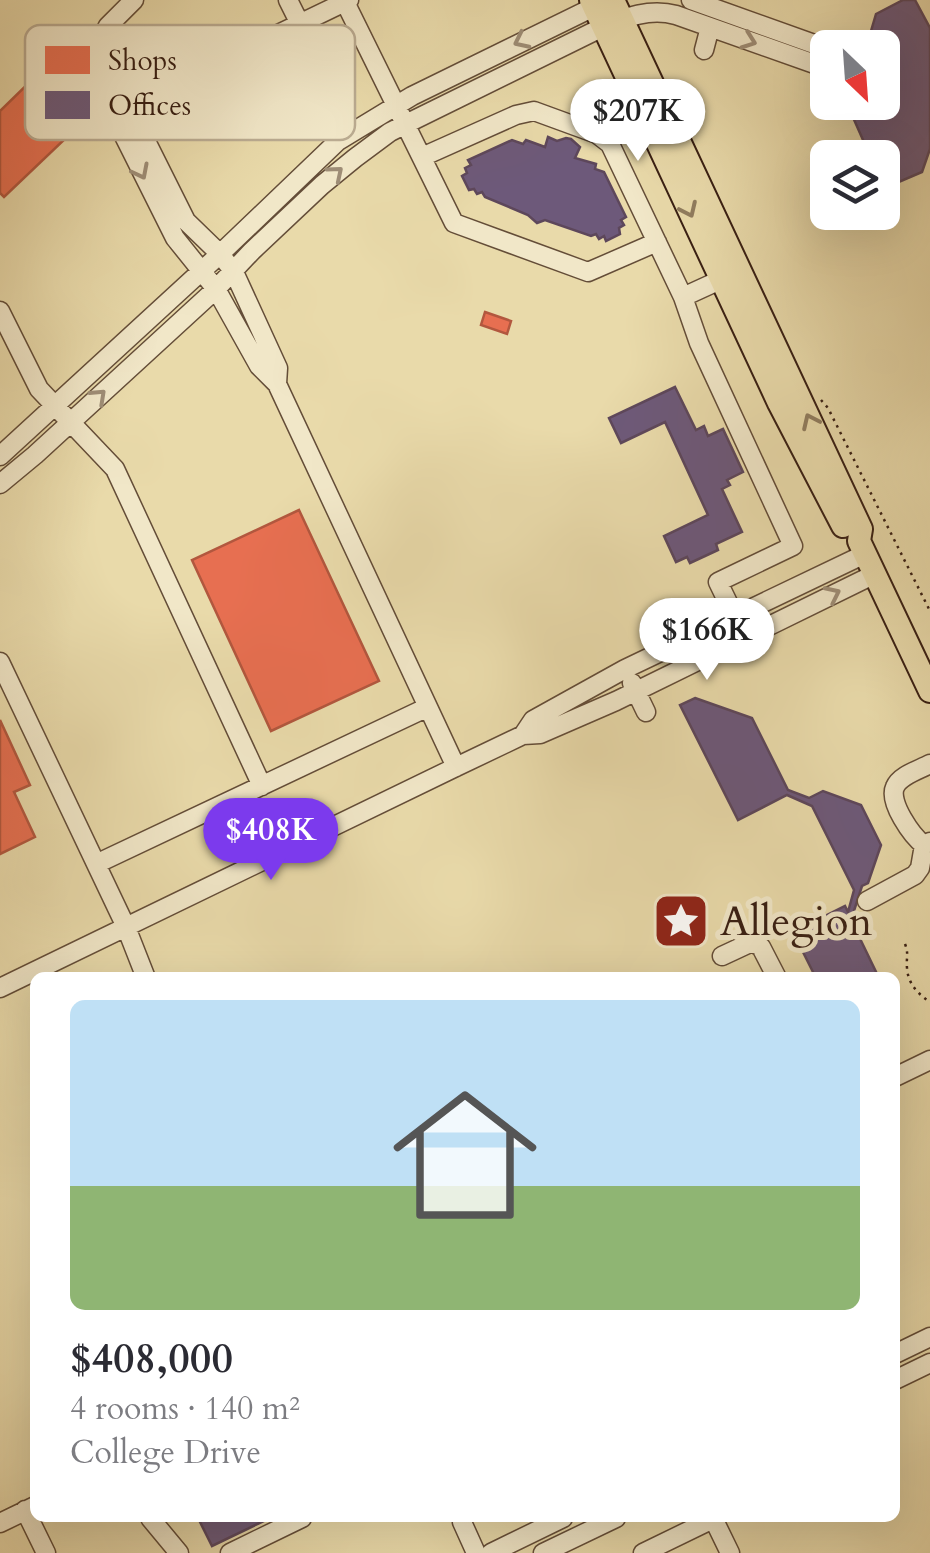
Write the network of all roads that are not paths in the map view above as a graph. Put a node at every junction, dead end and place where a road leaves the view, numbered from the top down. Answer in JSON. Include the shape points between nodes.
{"nodes":[{"id":1,"x":134,"y":0,"type":"edge"},
{"id":2,"x":288,"y":0,"type":"edge"},
{"id":3,"x":691,"y":0,"type":"edge"},
{"id":4,"x":347,"y":1,"type":"edge"},
{"id":5,"x":605,"y":9,"type":"edge"},
{"id":6,"x":300,"y":24,"type":"joint"},
{"id":7,"x":109,"y":25,"type":"edge"},
{"id":8,"x":710,"y":27,"type":"junction"},
{"id":9,"x":704,"y":50,"type":"dead end"},
{"id":10,"x":810,"y":52,"type":"edge"},
{"id":11,"x":810,"y":54,"type":"edge"},
{"id":12,"x":396,"y":104,"type":"junction"},
{"id":13,"x":406,"y":124,"type":"junction"},
{"id":14,"x":355,"y":131,"type":"edge"},
{"id":15,"x":135,"y":140,"type":"edge"},
{"id":16,"x":342,"y":140,"type":"edge"},
{"id":17,"x":422,"y":157,"type":"junction"},
{"id":18,"x":165,"y":199,"type":"junction"},
{"id":19,"x":657,"y":242,"type":"junction"},
{"id":20,"x":220,"y":254,"type":"junction"},
{"id":21,"x":202,"y":271,"type":"junction"},
{"id":22,"x":234,"y":272,"type":"junction"},
{"id":23,"x":731,"y":275,"type":"junction"},
{"id":24,"x":216,"y":289,"type":"junction"},
{"id":25,"x":683,"y":296,"type":"junction"},
{"id":26,"x":0,"y":311,"type":"edge"},
{"id":27,"x":277,"y":384,"type":"junction"},
{"id":28,"x":54,"y":407,"type":"junction"},
{"id":29,"x":72,"y":422,"type":"junction"},
{"id":30,"x":0,"y":456,"type":"edge"},
{"id":31,"x":0,"y":484,"type":"edge"},
{"id":32,"x":866,"y":556,"type":"junction"},
{"id":33,"x":734,"y":615,"type":"junction"},
{"id":34,"x":0,"y":662,"type":"edge"},
{"id":35,"x":625,"y":669,"type":"junction"},
{"id":36,"x":635,"y":691,"type":"junction"},
{"id":37,"x":930,"y":691,"type":"edge"},
{"id":38,"x":428,"y":708,"type":"junction"},
{"id":39,"x":646,"y":712,"type":"dead end"},
{"id":40,"x":523,"y":736,"type":"junction"},
{"id":41,"x":930,"y":764,"type":"edge"},
{"id":42,"x":456,"y":767,"type":"junction"},
{"id":43,"x":262,"y":786,"type":"junction"},
{"id":44,"x":927,"y":844,"type":"edge"},
{"id":45,"x":96,"y":864,"type":"junction"},
{"id":46,"x":867,"y":902,"type":"dead end"},
{"id":47,"x":126,"y":927,"type":"junction"},
{"id":48,"x":722,"y":956,"type":"dead end"},
{"id":49,"x":33,"y":972,"type":"edge"},
{"id":50,"x":144,"y":972,"type":"edge"},
{"id":51,"x":774,"y":972,"type":"edge"},
{"id":52,"x":30,"y":973,"type":"edge"},
{"id":53,"x":0,"y":988,"type":"edge"},
{"id":54,"x":930,"y":1060,"type":"edge"},
{"id":55,"x":900,"y":1074,"type":"edge"},
{"id":56,"x":930,"y":1337,"type":"edge"},
{"id":57,"x":900,"y":1352,"type":"edge"},
{"id":58,"x":930,"y":1363,"type":"edge"},
{"id":59,"x":900,"y":1378,"type":"edge"},
{"id":60,"x":30,"y":1508,"type":"edge"},
{"id":61,"x":0,"y":1522,"type":"edge"},
{"id":62,"x":35,"y":1522,"type":"edge"},
{"id":63,"x":153,"y":1522,"type":"edge"},
{"id":64,"x":294,"y":1522,"type":"edge"},
{"id":65,"x":462,"y":1522,"type":"dead end"},
{"id":66,"x":555,"y":1522,"type":"edge"},
{"id":67,"x":608,"y":1522,"type":"edge"},
{"id":68,"x":705,"y":1522,"type":"edge"},
{"id":69,"x":715,"y":1522,"type":"edge"},
{"id":70,"x":46,"y":1553,"type":"edge"},
{"id":71,"x":180,"y":1553,"type":"edge"},
{"id":72,"x":230,"y":1553,"type":"edge"},
{"id":73,"x":476,"y":1553,"type":"edge"},
{"id":74,"x":490,"y":1553,"type":"edge"},
{"id":75,"x":543,"y":1553,"type":"edge"},
{"id":76,"x":643,"y":1553,"type":"edge"},
{"id":77,"x":730,"y":1553,"type":"edge"}],
"edges":[{"from":1,"to":7,"type":"street"},
{"from":2,"to":6,"type":"street"},
{"from":3,"to":10,"type":"street"},
{"from":4,"to":6,"type":"street"},
{"from":4,"to":12,"type":"street"},
{"from":5,"to":8,"type":"street","via":[[659,12]]},
{"from":5,"to":12,"type":"street","one_way":true},
{"from":5,"to":13,"type":"street"},
{"from":5,"to":23,"type":"main road"},
{"from":8,"to":9,"type":"street"},
{"from":8,"to":11,"type":"street","one_way":true},
{"from":12,"to":13,"type":"street"},
{"from":12,"to":14,"type":"street"},
{"from":13,"to":17,"type":"street"},
{"from":22,"to":13,"type":"street","one_way":true,"via":[[322,184]]},
{"from":15,"to":18,"type":"street"},
{"from":16,"to":20,"type":"street"},
{"from":17,"to":19,"type":"street","via":[[454,222],[588,272]]},
{"from":17,"to":19,"type":"street","via":[[534,110],[610,144]]},
{"from":18,"to":20,"type":"street"},
{"from":18,"to":21,"type":"street","via":[[175,238]]},
{"from":19,"to":25,"type":"street"},
{"from":20,"to":21,"type":"street"},
{"from":20,"to":22,"type":"street"},
{"from":21,"to":24,"type":"street"},
{"from":21,"to":28,"type":"street"},
{"from":22,"to":24,"type":"street"},
{"from":22,"to":27,"type":"street","via":[[278,368]]},
{"from":23,"to":25,"type":"street"},
{"from":23,"to":32,"type":"main road","via":[[779,403],[850,538]]},
{"from":24,"to":27,"type":"street","via":[[259,366]]},
{"from":29,"to":24,"type":"street","one_way":true},
{"from":25,"to":33,"type":"street","via":[[793,546],[718,582]]},
{"from":26,"to":28,"type":"street"},
{"from":27,"to":38,"type":"street"},
{"from":28,"to":29,"type":"street"},
{"from":28,"to":30,"type":"street"},
{"from":29,"to":31,"type":"street"},
{"from":29,"to":43,"type":"street","via":[[115,468]]},
{"from":32,"to":33,"type":"street"},
{"from":36,"to":32,"type":"street","one_way":true},
{"from":32,"to":37,"type":"main road"},
{"from":33,"to":35,"type":"street"},
{"from":34,"to":45,"type":"street"},
{"from":35,"to":36,"type":"street"},
{"from":35,"to":40,"type":"street","via":[[533,720]]},
{"from":36,"to":39,"type":"street"},
{"from":36,"to":40,"type":"street"},
{"from":38,"to":42,"type":"street"},
{"from":38,"to":43,"type":"street"},
{"from":40,"to":42,"type":"street"},
{"from":41,"to":44,"type":"street","via":[[893,790],[910,833]]},
{"from":42,"to":47,"type":"street"},
{"from":43,"to":45,"type":"street"},
{"from":44,"to":46,"type":"street","via":[[915,875]]},
{"from":45,"to":47,"type":"street"},
{"from":47,"to":49,"type":"street"},
{"from":47,"to":50,"type":"street"},
{"from":48,"to":51,"type":"street","via":[[752,942]]},
{"from":52,"to":53,"type":"street"},
{"from":54,"to":55,"type":"street"},
{"from":56,"to":57,"type":"street"},
{"from":58,"to":59,"type":"street"},
{"from":60,"to":61,"type":"street"},
{"from":62,"to":70,"type":"street"},
{"from":63,"to":71,"type":"street"},
{"from":64,"to":72,"type":"street"},
{"from":65,"to":73,"type":"street"},
{"from":66,"to":74,"type":"street"},
{"from":67,"to":75,"type":"street"},
{"from":68,"to":76,"type":"street"},
{"from":69,"to":77,"type":"street"}]}
